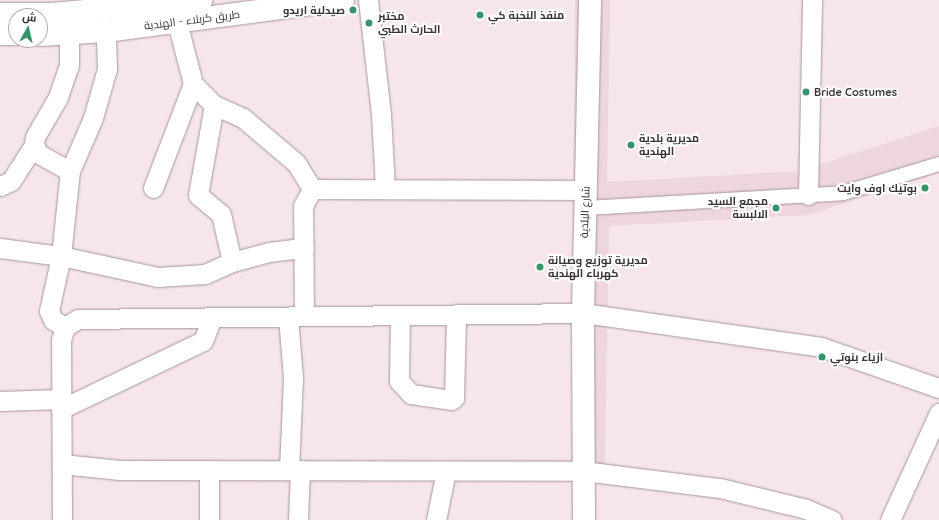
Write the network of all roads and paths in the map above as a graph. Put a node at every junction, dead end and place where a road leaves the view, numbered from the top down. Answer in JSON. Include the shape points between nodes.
{"nodes":[{"id":1,"x":201,"y":0,"type":"edge"},
{"id":2,"x":343,"y":0,"type":"edge"},
{"id":3,"x":368,"y":0,"type":"edge"},
{"id":4,"x":590,"y":0,"type":"edge"},
{"id":5,"x":812,"y":0,"type":"edge"},
{"id":6,"x":0,"y":14,"type":"edge"},
{"id":7,"x":177,"y":22,"type":"junction"},
{"id":8,"x":106,"y":31,"type":"junction"},
{"id":9,"x":48,"y":34,"type":"edge"},
{"id":10,"x":69,"y":35,"type":"junction"},
{"id":11,"x":193,"y":84,"type":"junction"},
{"id":12,"x":214,"y":105,"type":"junction"},
{"id":13,"x":34,"y":145,"type":"junction"},
{"id":14,"x":939,"y":164,"type":"edge"},
{"id":15,"x":70,"y":171,"type":"junction"},
{"id":16,"x":0,"y":186,"type":"edge"},
{"id":17,"x":153,"y":188,"type":"dead end"},
{"id":18,"x":385,"y":188,"type":"junction"},
{"id":19,"x":312,"y":189,"type":"junction"},
{"id":20,"x":808,"y":195,"type":"junction"},
{"id":21,"x":586,"y":199,"type":"junction"},
{"id":22,"x":0,"y":248,"type":"edge"},
{"id":23,"x":304,"y":248,"type":"junction"},
{"id":24,"x":61,"y":256,"type":"junction"},
{"id":25,"x":232,"y":262,"type":"junction"},
{"id":26,"x":583,"y":313,"type":"junction"},
{"id":27,"x":456,"y":314,"type":"junction"},
{"id":28,"x":400,"y":315,"type":"junction"},
{"id":29,"x":296,"y":316,"type":"junction"},
{"id":30,"x":212,"y":318,"type":"junction"},
{"id":31,"x":65,"y":327,"type":"junction"},
{"id":32,"x":939,"y":388,"type":"edge"},
{"id":33,"x":0,"y":401,"type":"edge"},
{"id":34,"x":61,"y":404,"type":"junction"},
{"id":35,"x":939,"y":413,"type":"edge"},
{"id":36,"x":62,"y":464,"type":"junction"},
{"id":37,"x":209,"y":470,"type":"junction"},
{"id":38,"x":295,"y":470,"type":"junction"},
{"id":39,"x":446,"y":471,"type":"junction"},
{"id":40,"x":583,"y":471,"type":"junction"},
{"id":41,"x":62,"y":520,"type":"edge"},
{"id":42,"x":209,"y":520,"type":"edge"},
{"id":43,"x":298,"y":520,"type":"edge"},
{"id":44,"x":436,"y":520,"type":"edge"},
{"id":45,"x":584,"y":520,"type":"edge"},
{"id":46,"x":832,"y":520,"type":"edge"},
{"id":47,"x":890,"y":520,"type":"edge"}],
"edges":[{"from":1,"to":6,"type":"main road","via":[[53,14]]},
{"from":2,"to":7,"type":"main road","name":"طريق كربلاء - الهندية"},
{"from":3,"to":18,"type":"street","via":[[381,114]]},
{"from":4,"to":21,"type":"main road","name":"شارع البلدية"},
{"from":5,"to":20,"type":"street"},
{"from":7,"to":8,"type":"main road","name":"طريق كربلاء - الهندية"},
{"from":7,"to":11,"type":"street"},
{"from":8,"to":10,"type":"main road","name":"طريق كربلاء - الهندية"},
{"from":8,"to":15,"type":"street","via":[[107,69],[93,118]]},
{"from":9,"to":10,"type":"main road","name":"طريق كربلاء - الهندية"},
{"from":10,"to":13,"type":"street","via":[[69,65],[57,98],[35,137]]},
{"from":11,"to":12,"type":"street"},
{"from":11,"to":17,"type":"street"},
{"from":12,"to":19,"type":"street","via":[[243,118],[296,164]]},
{"from":12,"to":25,"type":"street","via":[[198,195],[221,214]]},
{"from":13,"to":15,"type":"street","via":[[39,154]]},
{"from":13,"to":16,"type":"street","via":[[11,181]]},
{"from":14,"to":20,"type":"street","via":[[843,192]]},
{"from":15,"to":24,"type":"street"},
{"from":18,"to":19,"type":"street"},
{"from":18,"to":21,"type":"street"},
{"from":19,"to":23,"type":"street","via":[[304,206]]},
{"from":20,"to":21,"type":"street"},
{"from":21,"to":26,"type":"main road","name":"شارع البلدية"},
{"from":22,"to":24,"type":"street"},
{"from":23,"to":25,"type":"street","via":[[270,252]]},
{"from":23,"to":29,"type":"street"},
{"from":24,"to":25,"type":"street","via":[[158,277],[205,274]]},
{"from":24,"to":31,"type":"street","via":[[49,311],[53,320]]},
{"from":26,"to":27,"type":"street"},
{"from":26,"to":32,"type":"street","via":[[821,347]]},
{"from":26,"to":40,"type":"main road","name":"شارع البلدية"},
{"from":27,"to":28,"type":"street"},
{"from":27,"to":28,"type":"street","via":[[454,398],[450,400],[411,394],[399,381]]},
{"from":28,"to":29,"type":"street"},
{"from":29,"to":30,"type":"street"},
{"from":29,"to":38,"type":"street","via":[[292,378]]},
{"from":30,"to":31,"type":"street","via":[[78,320]]},
{"from":30,"to":34,"type":"street","via":[[203,341]]},
{"from":31,"to":34,"type":"street","via":[[60,340]]},
{"from":33,"to":34,"type":"street"},
{"from":34,"to":36,"type":"street"},
{"from":35,"to":47,"type":"street"},
{"from":36,"to":37,"type":"street","via":[[120,470]]},
{"from":36,"to":41,"type":"street"},
{"from":37,"to":38,"type":"street"},
{"from":37,"to":42,"type":"street"},
{"from":38,"to":39,"type":"street"},
{"from":38,"to":43,"type":"street"},
{"from":39,"to":40,"type":"street"},
{"from":39,"to":44,"type":"street"},
{"from":40,"to":45,"type":"main road","name":"شارع البلدية"},
{"from":40,"to":46,"type":"street","via":[[720,488],[806,509]]}]}
